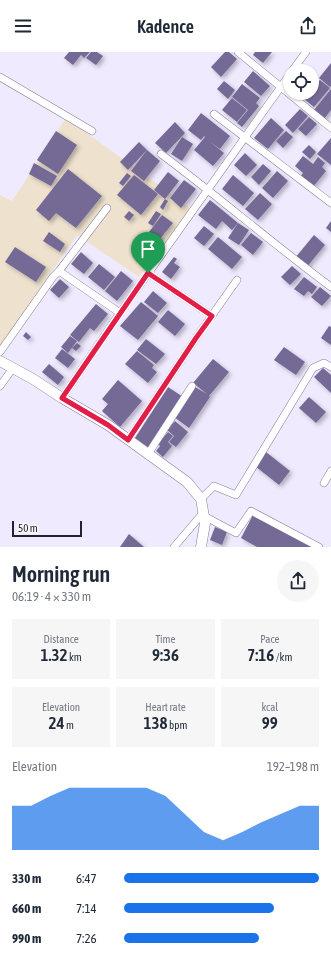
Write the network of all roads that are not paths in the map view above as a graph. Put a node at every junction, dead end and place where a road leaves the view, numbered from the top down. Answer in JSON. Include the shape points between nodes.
{"nodes":[{"id":1,"x":238,"y":52,"type":"edge"},
{"id":2,"x":306,"y":52,"type":"edge"},
{"id":3,"x":297,"y":64,"type":"edge"},
{"id":4,"x":0,"y":77,"type":"edge"},
{"id":5,"x":283,"y":84,"type":"edge"},
{"id":6,"x":281,"y":87,"type":"junction"},
{"id":7,"x":214,"y":114,"type":"dead end"},
{"id":8,"x":331,"y":128,"type":"edge"},
{"id":9,"x":92,"y":131,"type":"dead end"},
{"id":10,"x":244,"y":137,"type":"junction"},
{"id":11,"x":161,"y":154,"type":"dead end"},
{"id":12,"x":207,"y":189,"type":"junction"},
{"id":13,"x":331,"y":203,"type":"edge"},
{"id":14,"x":107,"y":208,"type":"dead end"},
{"id":15,"x":59,"y":271,"type":"junction"},
{"id":16,"x":148,"y":273,"type":"junction"},
{"id":17,"x":237,"y":280,"type":"dead end"},
{"id":18,"x":331,"y":286,"type":"edge"},
{"id":19,"x":120,"y":313,"type":"junction"},
{"id":20,"x":212,"y":316,"type":"junction"},
{"id":21,"x":0,"y":352,"type":"edge"},
{"id":22,"x":0,"y":361,"type":"edge"},
{"id":23,"x":331,"y":367,"type":"edge"},
{"id":24,"x":13,"y":368,"type":"junction"},
{"id":25,"x":0,"y":386,"type":"edge"},
{"id":26,"x":192,"y":386,"type":"dead end"},
{"id":27,"x":62,"y":398,"type":"junction"},
{"id":28,"x":128,"y":440,"type":"junction"},
{"id":29,"x":148,"y":454,"type":"junction"},
{"id":30,"x":331,"y":471,"type":"edge"},
{"id":31,"x":324,"y":483,"type":"dead end"},
{"id":32,"x":201,"y":499,"type":"junction"},
{"id":33,"x":203,"y":514,"type":"junction"},
{"id":34,"x":174,"y":547,"type":"edge"},
{"id":35,"x":201,"y":547,"type":"edge"},
{"id":36,"x":319,"y":547,"type":"edge"}],
"edges":[{"from":1,"to":6,"type":"street"},
{"from":2,"to":3,"type":"street"},
{"from":4,"to":9,"type":"street"},
{"from":5,"to":6,"type":"street"},
{"from":6,"to":8,"type":"street"},
{"from":6,"to":10,"type":"street"},
{"from":7,"to":10,"type":"street"},
{"from":10,"to":12,"type":"street"},
{"from":10,"to":13,"type":"street"},
{"from":11,"to":12,"type":"street"},
{"from":12,"to":16,"type":"street"},
{"from":12,"to":18,"type":"street"},
{"from":14,"to":15,"type":"street"},
{"from":15,"to":19,"type":"street"},
{"from":15,"to":21,"type":"street"},
{"from":16,"to":19,"type":"street"},
{"from":16,"to":20,"type":"street"},
{"from":17,"to":20,"type":"street"},
{"from":19,"to":27,"type":"street"},
{"from":20,"to":28,"type":"street"},
{"from":22,"to":24,"type":"street"},
{"from":23,"to":32,"type":"street","via":[[324,363],[313,368],[236,495],[214,486]]},
{"from":24,"to":25,"type":"street"},
{"from":24,"to":27,"type":"street"},
{"from":26,"to":29,"type":"street"},
{"from":27,"to":28,"type":"street"},
{"from":28,"to":29,"type":"street"},
{"from":29,"to":32,"type":"street","via":[[187,482]]},
{"from":30,"to":31,"type":"street"},
{"from":32,"to":33,"type":"street"},
{"from":33,"to":34,"type":"street"},
{"from":33,"to":35,"type":"street","via":[[205,523]]},
{"from":33,"to":36,"type":"street","via":[[236,533],[251,511]]}]}
